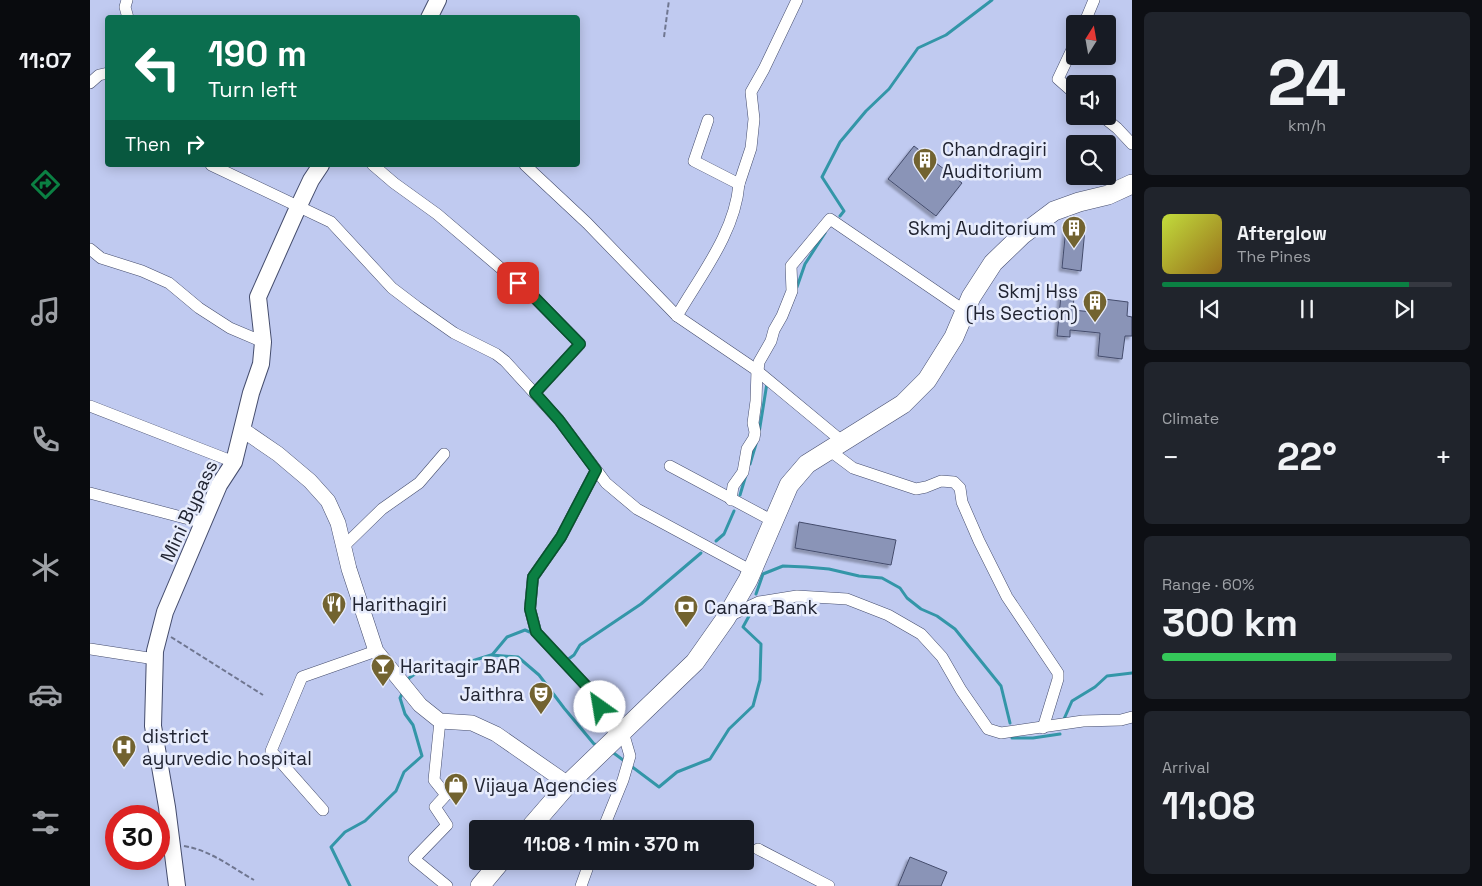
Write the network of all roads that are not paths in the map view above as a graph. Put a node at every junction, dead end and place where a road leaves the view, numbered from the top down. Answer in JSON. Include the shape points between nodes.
{"nodes":[{"id":1,"x":127,"y":0,"type":"edge"},
{"id":2,"x":438,"y":0,"type":"edge"},
{"id":3,"x":797,"y":0,"type":"edge"},
{"id":4,"x":1094,"y":0,"type":"edge"},
{"id":5,"x":127,"y":15,"type":"edge"},
{"id":6,"x":430,"y":15,"type":"edge"},
{"id":7,"x":1088,"y":15,"type":"edge"},
{"id":8,"x":1066,"y":62,"type":"edge"},
{"id":9,"x":105,"y":74,"type":"edge"},
{"id":10,"x":90,"y":83,"type":"edge"},
{"id":11,"x":1066,"y":86,"type":"edge"},
{"id":12,"x":708,"y":120,"type":"dead end"},
{"id":13,"x":1113,"y":125,"type":"edge"},
{"id":14,"x":1132,"y":144,"type":"edge"},
{"id":15,"x":215,"y":167,"type":"edge"},
{"id":16,"x":320,"y":167,"type":"edge"},
{"id":17,"x":376,"y":167,"type":"edge"},
{"id":18,"x":526,"y":167,"type":"edge"},
{"id":19,"x":738,"y":184,"type":"junction"},
{"id":20,"x":1132,"y":184,"type":"edge"},
{"id":21,"x":299,"y":205,"type":"junction"},
{"id":22,"x":90,"y":248,"type":"edge"},
{"id":23,"x":965,"y":312,"type":"junction"},
{"id":24,"x":677,"y":316,"type":"junction"},
{"id":25,"x":263,"y":342,"type":"junction"},
{"id":26,"x":758,"y":371,"type":"junction"},
{"id":27,"x":535,"y":393,"type":"junction"},
{"id":28,"x":90,"y":406,"type":"edge"},
{"id":29,"x":243,"y":430,"type":"junction"},
{"id":30,"x":836,"y":446,"type":"junction"},
{"id":31,"x":444,"y":454,"type":"dead end"},
{"id":32,"x":234,"y":462,"type":"junction"},
{"id":33,"x":670,"y":466,"type":"dead end"},
{"id":34,"x":596,"y":470,"type":"junction"},
{"id":35,"x":90,"y":493,"type":"edge"},
{"id":36,"x":732,"y":500,"type":"junction"},
{"id":37,"x":773,"y":521,"type":"junction"},
{"id":38,"x":204,"y":523,"type":"junction"},
{"id":39,"x":344,"y":546,"type":"junction"},
{"id":40,"x":752,"y":571,"type":"junction"},
{"id":41,"x":726,"y":618,"type":"junction"},
{"id":42,"x":90,"y":649,"type":"edge"},
{"id":43,"x":376,"y":651,"type":"junction"},
{"id":44,"x":155,"y":659,"type":"junction"},
{"id":45,"x":1132,"y":717,"type":"edge"},
{"id":46,"x":440,"y":721,"type":"junction"},
{"id":47,"x":1043,"y":728,"type":"junction"},
{"id":48,"x":613,"y":742,"type":"junction"},
{"id":49,"x":568,"y":784,"type":"junction"},
{"id":50,"x":322,"y":810,"type":"dead end"},
{"id":51,"x":537,"y":820,"type":"edge"},
{"id":52,"x":607,"y":820,"type":"edge"},
{"id":53,"x":758,"y":849,"type":"dead end"},
{"id":54,"x":493,"y":870,"type":"edge"},
{"id":55,"x":587,"y":870,"type":"edge"},
{"id":56,"x":177,"y":886,"type":"edge"},
{"id":57,"x":447,"y":886,"type":"edge"},
{"id":58,"x":480,"y":886,"type":"edge"},
{"id":59,"x":581,"y":886,"type":"edge"},
{"id":60,"x":829,"y":886,"type":"edge"}],
"edges":[{"from":1,"to":5,"type":"street"},
{"from":2,"to":6,"type":"main road"},
{"from":3,"to":19,"type":"street","via":[[751,92],[754,119],[751,148]]},
{"from":4,"to":7,"type":"street"},
{"from":8,"to":11,"type":"street","via":[[1058,79]]},
{"from":9,"to":10,"type":"street"},
{"from":12,"to":19,"type":"street","via":[[694,162]]},
{"from":13,"to":14,"type":"street"},
{"from":15,"to":21,"type":"street"},
{"from":16,"to":21,"type":"main road","name":"Mini Bypass"},
{"from":17,"to":27,"type":"street","via":[[531,294],[580,344]]},
{"from":18,"to":24,"type":"street","via":[[587,223]]},
{"from":19,"to":24,"type":"street","via":[[738,198],[708,269]]},
{"from":20,"to":23,"type":"main road","via":[[1054,212],[1022,235],[994,262],[971,296]]},
{"from":21,"to":25,"type":"main road","name":"Mini Bypass","via":[[258,297]]},
{"from":21,"to":27,"type":"street","via":[[331,222],[392,288],[417,308],[454,333],[496,354]]},
{"from":22,"to":25,"type":"street","via":[[101,258],[169,283],[230,328]]},
{"from":23,"to":26,"type":"street","via":[[830,219],[791,266],[792,291],[771,341],[758,362]]},
{"from":23,"to":30,"type":"main road","via":[[954,337],[926,380],[903,404]]},
{"from":24,"to":26,"type":"street"},
{"from":25,"to":29,"type":"main road","name":"Mini Bypass","via":[[261,364]]},
{"from":26,"to":30,"type":"street"},
{"from":26,"to":36,"type":"street","via":[[754,438],[747,449],[742,472],[733,486]]},
{"from":27,"to":34,"type":"street"},
{"from":28,"to":32,"type":"street"},
{"from":29,"to":32,"type":"main road","name":"Mini Bypass"},
{"from":29,"to":39,"type":"street","via":[[310,480],[328,501]]},
{"from":30,"to":37,"type":"main road","via":[[807,464],[789,485]]},
{"from":30,"to":47,"type":"street","via":[[853,468],[916,489],[941,481],[954,482],[960,488],[962,502],[979,542],[1007,597],[1058,673]]},
{"from":31,"to":39,"type":"street","via":[[418,483],[382,509]]},
{"from":32,"to":38,"type":"main road","name":"Mini Bypass","via":[[219,485]]},
{"from":33,"to":36,"type":"street"},
{"from":34,"to":40,"type":"street","via":[[606,483],[637,509]]},
{"from":34,"to":48,"type":"street","via":[[561,537],[533,577],[530,609],[536,632],[592,692]]},
{"from":35,"to":38,"type":"street"},
{"from":36,"to":37,"type":"street"},
{"from":37,"to":40,"type":"main road"},
{"from":38,"to":44,"type":"main road","name":"Mini Bypass","via":[[165,612]]},
{"from":39,"to":43,"type":"street"},
{"from":40,"to":41,"type":"main road"},
{"from":41,"to":47,"type":"street","via":[[759,602],[796,596],[847,599],[888,615],[921,634],[942,657],[988,729],[1001,733]]},
{"from":41,"to":48,"type":"main road","via":[[695,662]]},
{"from":42,"to":44,"type":"street"},
{"from":43,"to":46,"type":"street","via":[[420,705]]},
{"from":43,"to":50,"type":"street","via":[[302,677],[271,751]]},
{"from":44,"to":56,"type":"main road","name":"Mini Bypass","via":[[153,726]]},
{"from":45,"to":47,"type":"street"},
{"from":46,"to":49,"type":"street","via":[[472,723],[496,734]]},
{"from":46,"to":57,"type":"street","via":[[434,780],[446,795],[435,807],[447,825],[414,860]]},
{"from":48,"to":49,"type":"main road"},
{"from":48,"to":52,"type":"street","via":[[630,756]]},
{"from":49,"to":51,"type":"main road"},
{"from":53,"to":60,"type":"street"},
{"from":54,"to":58,"type":"main road"},
{"from":55,"to":59,"type":"street"}]}
